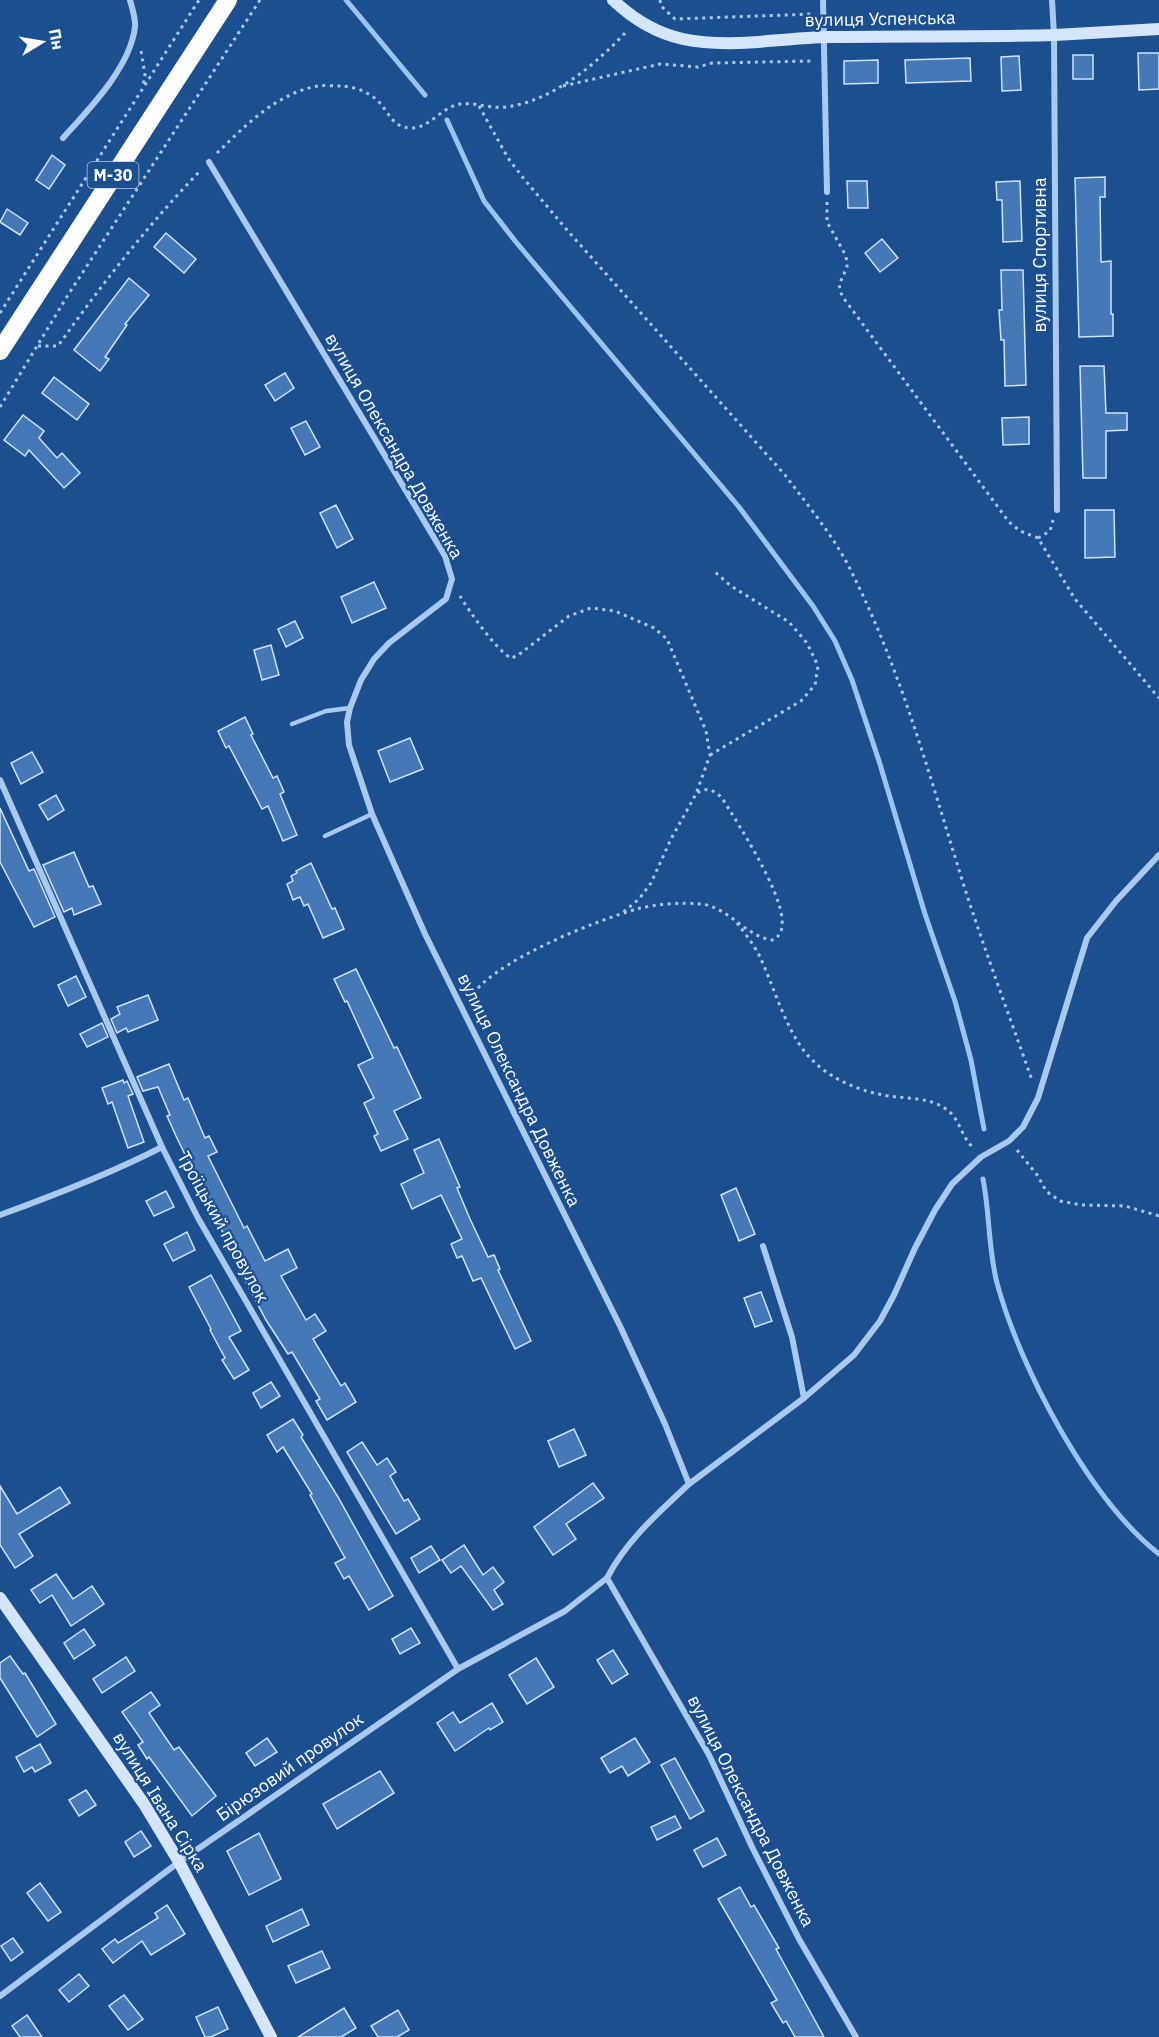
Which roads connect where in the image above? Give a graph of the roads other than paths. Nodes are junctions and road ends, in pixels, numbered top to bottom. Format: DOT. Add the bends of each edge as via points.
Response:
graph roads {
  1 [pos="130,0"];
  2 [pos="228,0"];
  3 [pos="613,0"];
  4 [pos="823,0"];
  5 [pos="1052,0"];
  6 [pos="1159,29"];
  7 [pos="1054,35"];
  8 [pos="825,37"];
  9 [pos="63,138"];
  10 [pos="209,162"];
  11 [pos="827,192"];
  12 [pos="0,351"];
  13 [pos="1057,510"];
  14 [pos="350,708"];
  15 [pos="292,724"];
  16 [pos="0,780"];
  17 [pos="372,814"];
  18 [pos="325,836"];
  19 [pos="1159,855"];
  20 [pos="162,1147"];
  21 [pos="0,1215"];
  22 [pos="763,1246"];
  23 [pos="804,1398"];
  24 [pos="689,1484"];
  25 [pos="607,1578"];
  26 [pos="0,1598"];
  27 [pos="458,1670"];
  28 [pos="179,1862"];
  29 [pos="0,1996"];
  30 [pos="271,2037"];
  31 [pos="856,2037"];
  1 -- 9 [label="street" via="135,26 127,57"];
  2 -- 12 [label="highway, М-30"];
  3 -- 8 [label="street, вулиця Успенська" via="637,21 683,39 742,42"];
  4 -- 8 [label="street"];
  5 -- 7 [label="street, вулиця Спортивна"];
  6 -- 7 [label="street, вулиця Успенська"];
  7 -- 8 [label="street, вулиця Успенська"];
  7 -- 13 [label="street, вулиця Спортивна"];
  8 -- 11 [label="street"];
  10 -- 14 [label="street, вулиця Олександра Довженка" via="445,556 452,579 446,599 374,659"];
  14 -- 15 [label="lane" via="326,711"];
  14 -- 17 [label="street, вулиця Олександра Довженка" via="349,745"];
  16 -- 20 [label="street, Троїцький провулок"];
  17 -- 18 [label="lane"];
  17 -- 24 [label="street, вулиця Олександра Довженка" via="425,934 621,1328"];
  19 -- 23 [label="street" via="1087,938 1038,1098 1023,1127 952,1184 873,1330 855,1355"];
  20 -- 21 [label="street" via="88,1182"];
  20 -- 27 [label="street, Троїцький провулок" via="198,1218"];
  22 -- 23 [label="street" via="792,1337"];
  23 -- 24 [label="street"];
  24 -- 25 [label="street" via="635,1535"];
  25 -- 27 [label="street, Бірюзовий провулок" via="565,1611"];
  25 -- 31 [label="street, вулиця Олександра Довженка" via="709,1755 799,1940"];
  26 -- 28 [label="street, вулиця Івана Сірка" via="144,1804"];
  27 -- 28 [label="street, Бірюзовий провулок"];
  28 -- 29 [label="street, Бірюзовий провулок"];
  28 -- 30 [label="street, вулиця Івана Сірка"];
}
